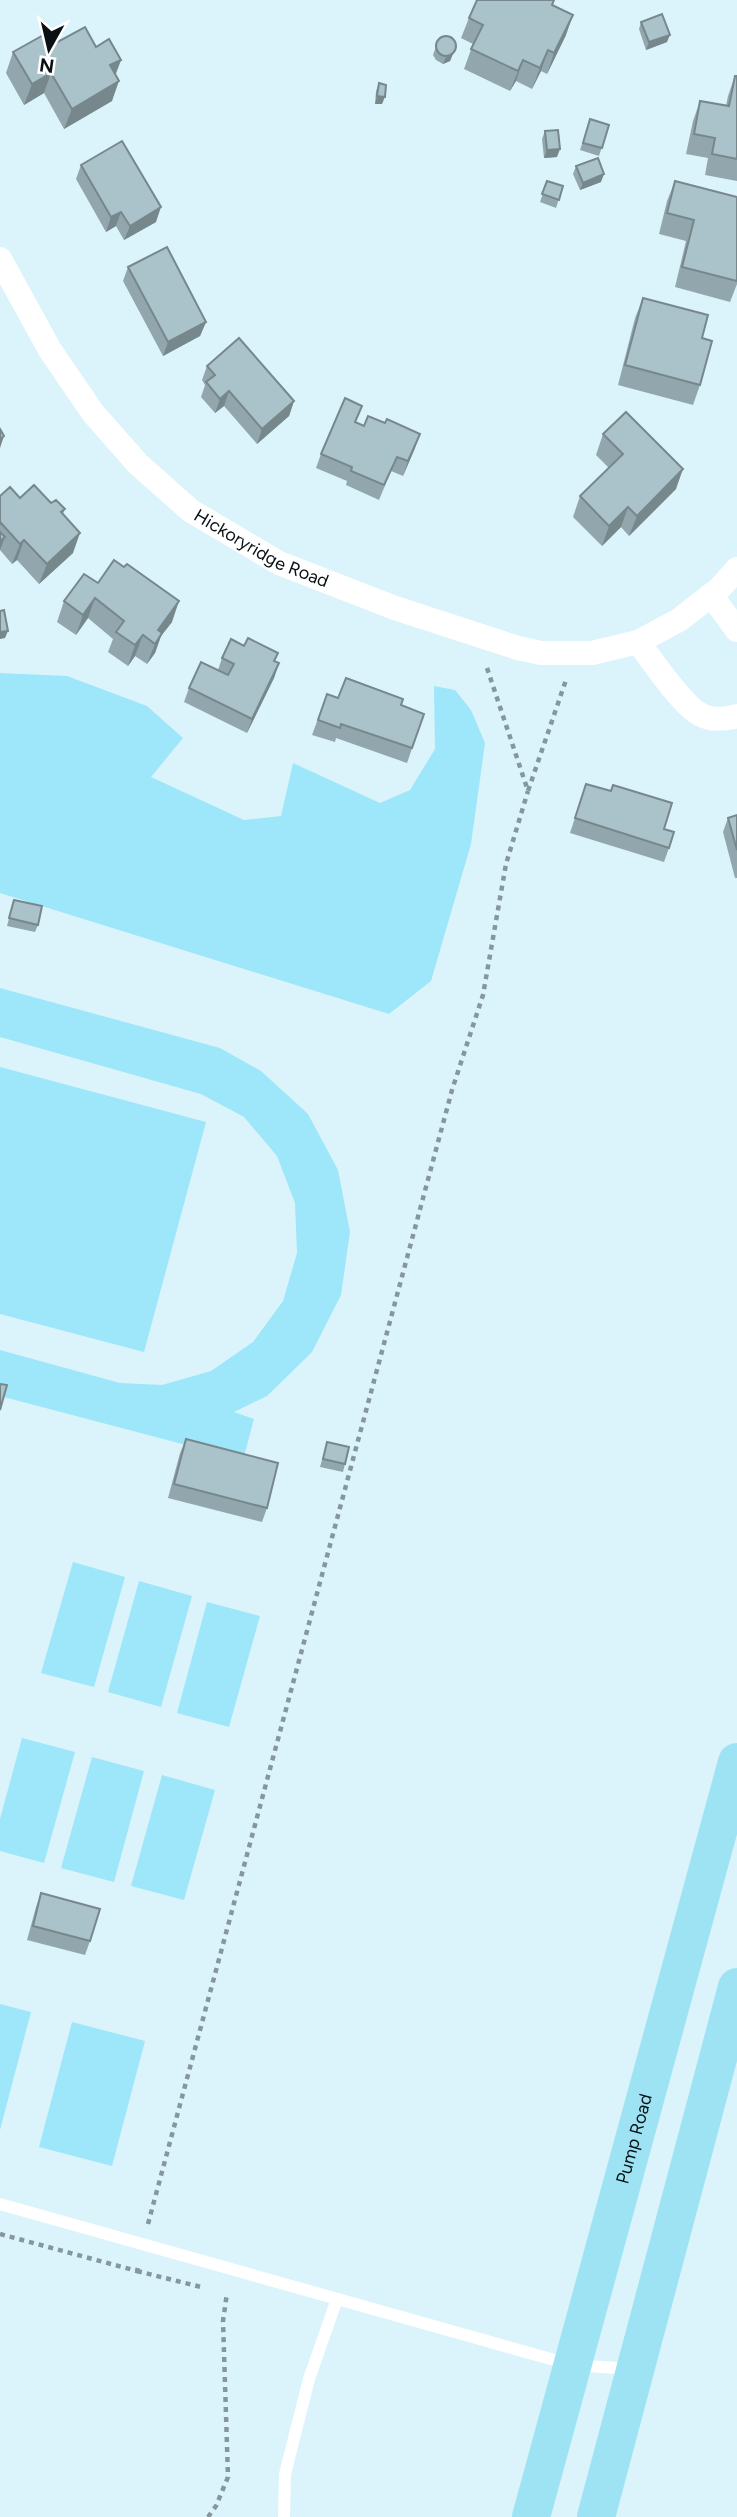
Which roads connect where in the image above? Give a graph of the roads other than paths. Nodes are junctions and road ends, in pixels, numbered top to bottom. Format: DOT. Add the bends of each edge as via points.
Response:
graph roads {
  1 [pos="0,259"];
  2 [pos="737,569"];
  3 [pos="711,595"];
  4 [pos="737,630"];
  5 [pos="638,642"];
  6 [pos="737,716"];
  7 [pos="737,1762"];
  8 [pos="737,1987"];
  9 [pos="0,2204"];
  10 [pos="337,2299"];
  11 [pos="572,2365"];
  12 [pos="635,2369"];
  13 [pos="284,2517"];
  14 [pos="531,2517"];
  15 [pos="596,2517"];
  1 -- 5 [label="street, Hickoryridge Road" via="50,350 93,413 138,464 191,511 279,564 517,649 592,653"];
  2 -- 3 [label="street, Hickoryridge Road"];
  3 -- 4 [label="street"];
  3 -- 5 [label="street, Hickoryridge Road" via="679,620"];
  5 -- 6 [label="street" via="694,711 722,720"];
  7 -- 11 [label="main road, Pump Road"];
  8 -- 12 [label="main road"];
  9 -- 10 [label="lane"];
  10 -- 11 [label="lane"];
  10 -- 13 [label="lane" via="309,2379 285,2474"];
  11 -- 12 [label="lane"];
  11 -- 14 [label="main road, Pump Road"];
  12 -- 15 [label="main road"];
}
